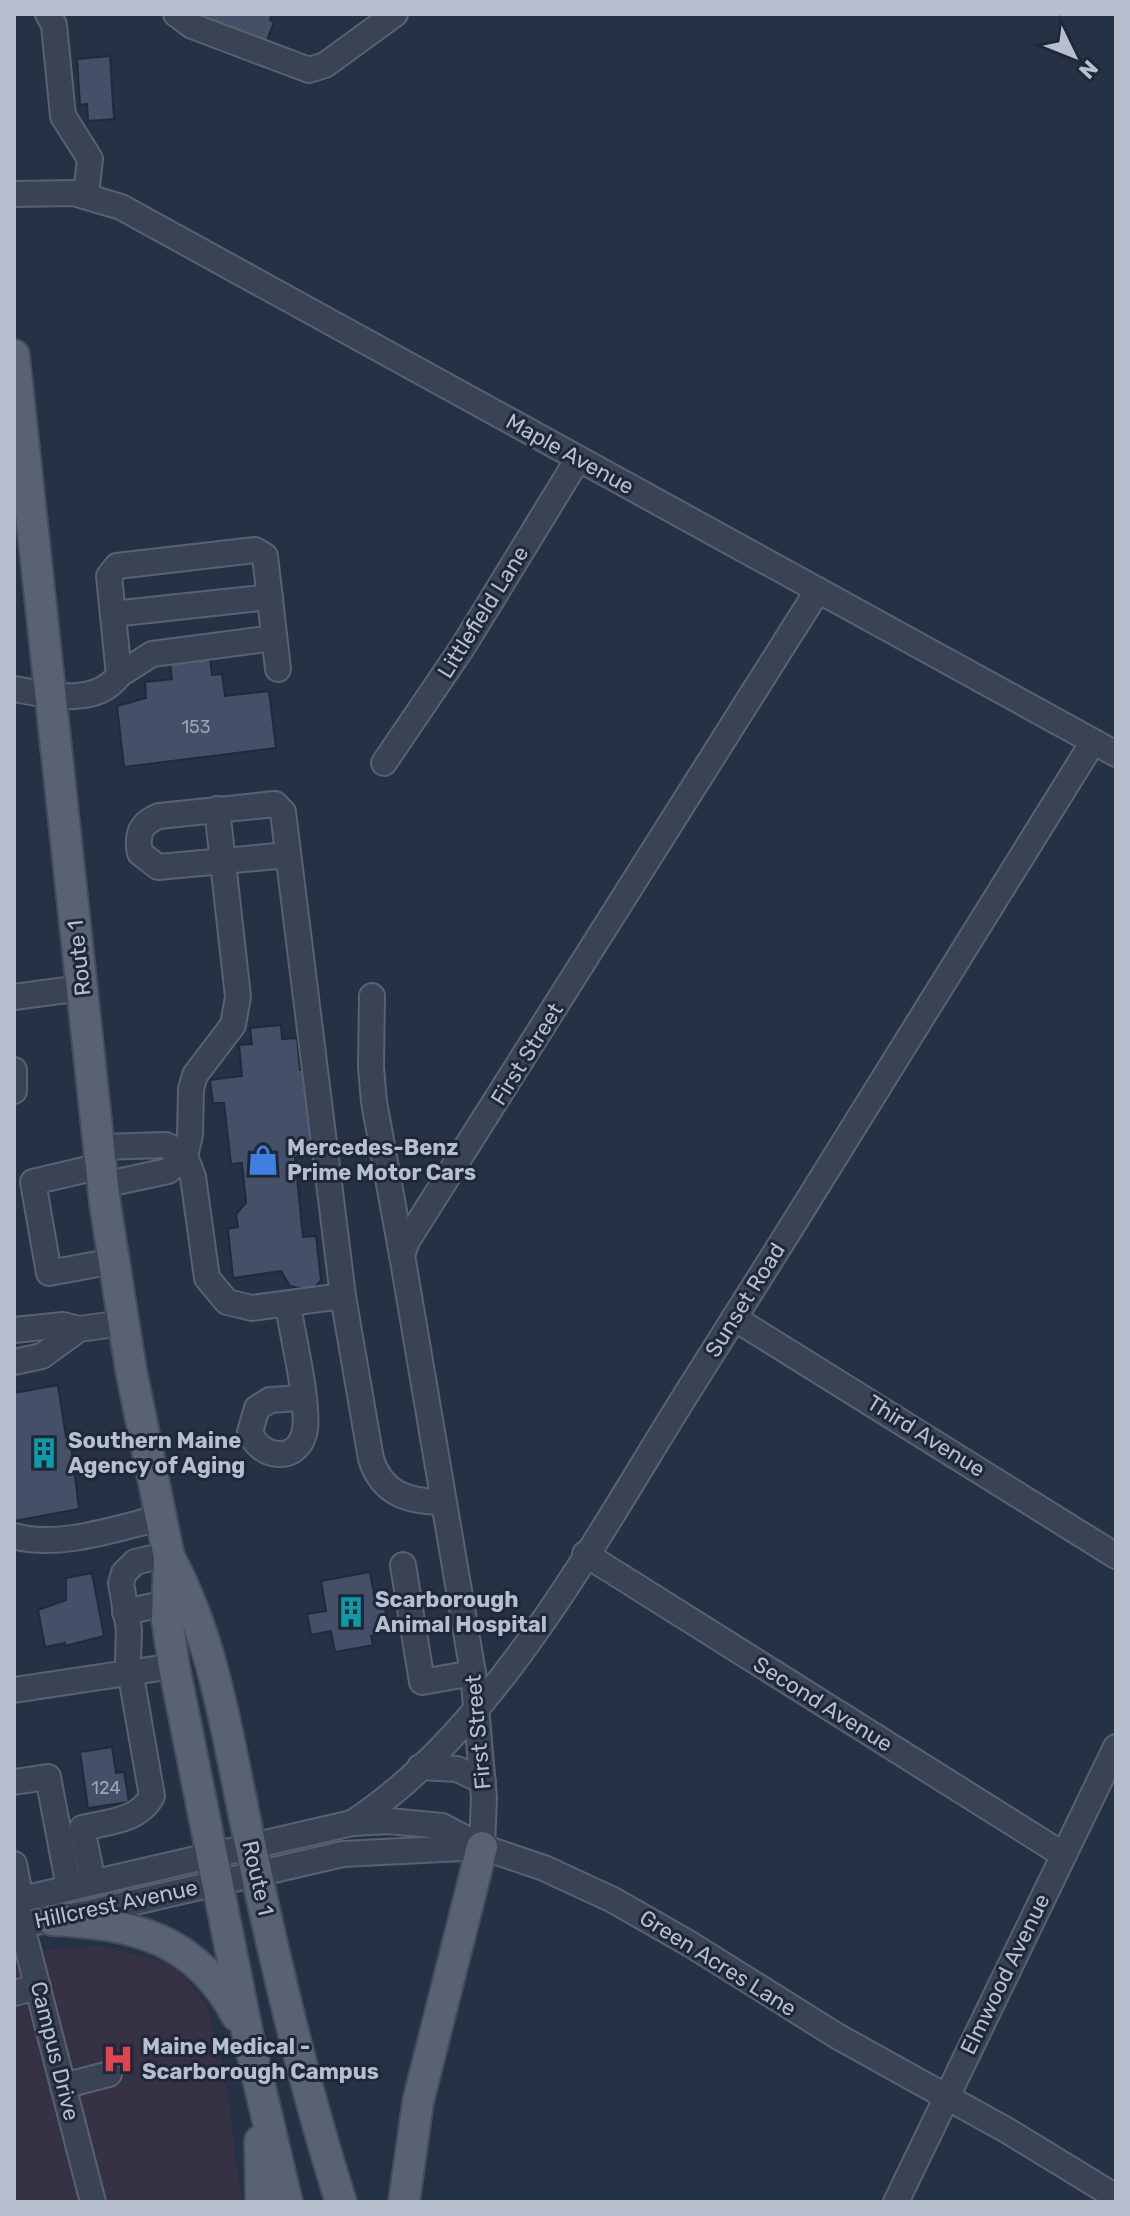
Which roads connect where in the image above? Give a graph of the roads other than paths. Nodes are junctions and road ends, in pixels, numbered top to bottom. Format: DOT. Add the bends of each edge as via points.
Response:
graph roads {
  1 [pos="48,14"];
  2 [pos="176,14"];
  3 [pos="395,14"];
  4 [pos="14,194"];
  5 [pos="86,195"];
  6 [pos="14,355"];
  7 [pos="578,459"];
  8 [pos="818,590"];
  9 [pos="270,597"];
  10 [pos="113,614"];
  11 [pos="274,638"];
  12 [pos="278,669"];
  13 [pos="119,675"];
  14 [pos="14,689"];
  15 [pos="50,696"];
  16 [pos="1093,742"];
  17 [pos="1116,754"];
  18 [pos="384,763"];
  19 [pos="217,809"];
  20 [pos="288,855"];
  21 [pos="222,862"];
  22 [pos="82,988"];
  23 [pos="372,996"];
  24 [pos="14,997"];
  25 [pos="14,1070"];
  26 [pos="14,1091"];
  27 [pos="185,1156"];
  28 [pos="101,1166"];
  29 [pos="402,1255"];
  30 [pos="114,1261"];
  31 [pos="343,1296"];
  32 [pos="288,1305"];
  33 [pos="734,1318"];
  34 [pos="123,1323"];
  35 [pos="79,1329"];
  36 [pos="14,1330"];
  37 [pos="14,1362"];
  38 [pos="302,1398"];
  39 [pos="443,1502"];
  40 [pos="160,1518"];
  41 [pos="113,1529"];
  42 [pos="14,1536"];
  43 [pos="585,1554"];
  44 [pos="168,1555"];
  45 [pos="1116,1556"];
  46 [pos="403,1565"];
  47 [pos="124,1602"];
  48 [pos="167,1603"];
  49 [pos="174,1666"];
  50 [pos="130,1672"];
  51 [pos="473,1673"];
  52 [pos="14,1690"];
  53 [pos="477,1706"];
  54 [pos="1116,1747"];
  55 [pos="420,1767"];
  56 [pos="483,1781"];
  57 [pos="14,1782"];
  58 [pos="352,1823"];
  59 [pos="482,1847"];
  60 [pos="1062,1854"];
  61 [pos="253,1859"];
  62 [pos="14,1864"];
  63 [pos="214,1869"];
  64 [pos="93,1882"];
  65 [pos="69,1887"];
  66 [pos="17,1911"];
  67 [pos="52,1920"];
  68 [pos="38,1987"];
  69 [pos="14,1993"];
  70 [pos="248,2036"];
  71 [pos="109,2074"];
  72 [pos="63,2086"];
  73 [pos="261,2091"];
  74 [pos="945,2098"];
  75 [pos="1116,2197"];
  76 [pos="93,2202"];
  77 [pos="261,2202"];
  78 [pos="287,2202"];
  79 [pos="341,2202"];
  80 [pos="404,2202"];
  81 [pos="896,2202"];
  1 -- 5 [label="street" via="54,25 63,116 90,159"];
  2 -- 3 [label="street" via="217,37 309,70 325,65"];
  4 -- 5 [label="street, Maple Avenue"];
  5 -- 7 [label="street, Maple Avenue" via="121,207"];
  6 -- 15 [label="main road, Route 1"];
  7 -- 8 [label="street, Maple Avenue"];
  7 -- 18 [label="street, Littlefield Lane"];
  8 -- 16 [label="street, Maple Avenue"];
  8 -- 29 [label="street, First Street"];
  9 -- 10 [label="street"];
  9 -- 10 [label="street" via="265,556 255,550 117,566 109,576"];
  9 -- 11 [label="street"];
  10 -- 13 [label="street"];
  11 -- 12 [label="street"];
  11 -- 13 [label="street" via="152,654"];
  13 -- 15 [label="street" via="96,693"];
  14 -- 15 [label="street"];
  15 -- 22 [label="main road, Route 1"];
  16 -- 17 [label="street, Maple Avenue"];
  16 -- 33 [label="street, Sunset Road"];
  19 -- 20 [label="street" via="280,806"];
  19 -- 21 [label="street"];
  19 -- 21 [label="street" via="151,819 142,827 138,843 144,859 158,867"];
  20 -- 21 [label="street"];
  20 -- 31 [label="street"];
  21 -- 27 [label="street" via="238,1010 227,1037 195,1075"];
  22 -- 24 [label="street"];
  22 -- 28 [label="main road, Route 1"];
  23 -- 29 [label="street" via="374,1102"];
  25 -- 26 [label="street"];
  27 -- 28 [label="street" via="168,1171"];
  27 -- 28 [label="street" via="166,1145"];
  27 -- 32 [label="street" via="212,1287 240,1306"];
  28 -- 30 [label="main road, Route 1"];
  28 -- 30 [label="street" via="33,1182 49,1273"];
  29 -- 39 [label="street, First Street"];
  30 -- 34 [label="main road, Route 1"];
  31 -- 32 [label="street"];
  31 -- 39 [label="street" via="375,1471 389,1490 415,1500"];
  32 -- 38 [label="street"];
  33 -- 43 [label="street, Sunset Road"];
  33 -- 45 [label="street, Third Avenue"];
  34 -- 35 [label="street"];
  34 -- 40 [label="main road, Route 1"];
  35 -- 36 [label="street" via="63,1325"];
  35 -- 37 [label="street" via="42,1356"];
  39 -- 51 [label="street, First Street"];
  40 -- 41 [label="street"];
  40 -- 44 [label="main road, Route 1"];
  41 -- 42 [label="street" via="53,1538"];
  41 -- 47 [label="street"];
  43 -- 53 [label="street, Sunset Road"];
  43 -- 60 [label="street, Second Avenue"];
  44 -- 47 [label="street" via="128,1566"];
  44 -- 48 [label="main road, Route 1"];
  44 -- 61 [label="main road, Route 1" via="202,1635"];
  46 -- 51 [label="street" via="422,1682"];
  47 -- 48 [label="street"];
  47 -- 50 [label="street"];
  48 -- 49 [label="main road, Route 1"];
  49 -- 50 [label="street"];
  49 -- 63 [label="main road, Route 1"];
  50 -- 52 [label="street"];
  50 -- 64 [label="street" via="152,1796 135,1815 82,1828"];
  51 -- 53 [label="street, First Street"];
  53 -- 55 [label="street, Sunset Road"];
  53 -- 56 [label="street, First Street"];
  54 -- 60 [label="street, Elmwood Avenue"];
  55 -- 56 [label="street" via="457,1769"];
  55 -- 58 [label="street, Sunset Road"];
  56 -- 59 [label="street, First Street"];
  57 -- 65 [label="street" via="48,1777"];
  58 -- 59 [label="street, Green Acres Lane" via="423,1822 469,1837"];
  58 -- 61 [label="street, Green Acres Lane"];
  59 -- 61 [label="street, Green Acres Lane"];
  59 -- 74 [label="street, Green Acres Lane" via="544,1868 638,1913"];
  59 -- 80 [label="main road" via="418,2102"];
  60 -- 74 [label="street, Elmwood Avenue"];
  61 -- 63 [label="street, Green Acres Lane"];
  61 -- 79 [label="main road, Route 1"];
  62 -- 66 [label="street, Campus Drive"];
  63 -- 64 [label="street, Hillcrest Avenue"];
  63 -- 67 [label="street, Hillcrest Avenue"];
  63 -- 70 [label="main road, Route 1"];
  64 -- 65 [label="street, Hillcrest Avenue"];
  65 -- 66 [label="street, Hillcrest Avenue"];
  66 -- 67 [label="street, Hillcrest Avenue"];
  66 -- 68 [label="street, Campus Drive"];
  67 -- 70 [label="main road" via="124,1926 173,1945 217,1985"];
  68 -- 69 [label="street"];
  68 -- 72 [label="street, Campus Drive"];
  70 -- 73 [label="main road, Route 1"];
  71 -- 72 [label="street"];
  72 -- 76 [label="street, Campus Drive"];
  73 -- 77 [label="main road"];
  73 -- 78 [label="main road, Route 1"];
  74 -- 75 [label="street, Green Acres Lane"];
  74 -- 81 [label="street, Elmwood Avenue"];
}
